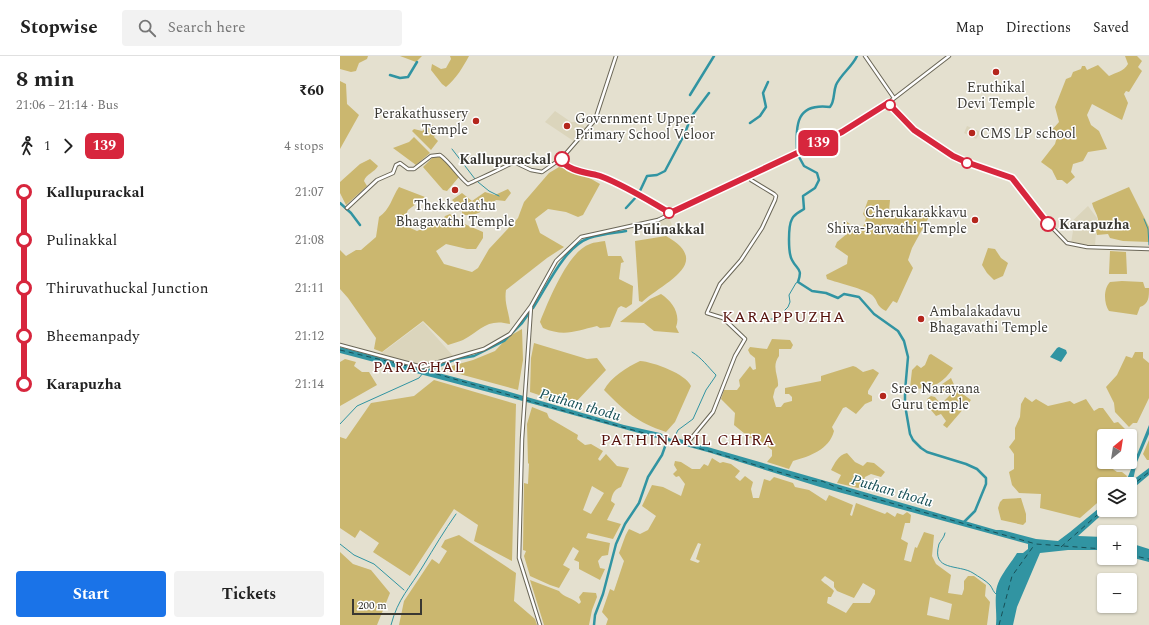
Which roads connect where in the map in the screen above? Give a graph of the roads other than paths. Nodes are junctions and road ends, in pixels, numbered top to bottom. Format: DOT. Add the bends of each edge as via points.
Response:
graph roads {
  1 [pos="616,56"];
  2 [pos="865,56"];
  3 [pos="949,56"];
  4 [pos="894,98"];
  5 [pos="888,103"];
  6 [pos="562,158"];
  7 [pos="749,176"];
  8 [pos="347,208"];
  9 [pos="670,213"];
  10 [pos="1149,249"];
  11 [pos="531,306"];
  12 [pos="340,345"];
  13 [pos="689,441"];
  14 [pos="540,625"];
  1 -- 6 [label="main road" via="596,118 591,127"];
  2 -- 4 [label="main road"];
  3 -- 4 [label="main road"];
  4 -- 5 [label="main road"];
  5 -- 7 [label="main road" via="842,132"];
  5 -- 10 [label="main road" via="914,130 953,156 1012,178 1039,214 1067,243 1097,248"];
  6 -- 8 [label="main road" via="539,172 514,162 468,184 440,155 431,156 414,170 400,163 396,165 393,173 377,180"];
  6 -- 9 [label="main road" via="568,166 602,177"];
  7 -- 9 [label="main road"];
  7 -- 13 [label="main road" via="751,180 774,194 775,200 762,228 741,260 720,284 707,313 724,318 745,339 713,412"];
  9 -- 11 [label="main road" via="652,222 581,237 556,261"];
  11 -- 12 [label="main road" via="510,334 484,349 426,367"];
  11 -- 14 [label="main road" via="522,435 519,558"];
}
